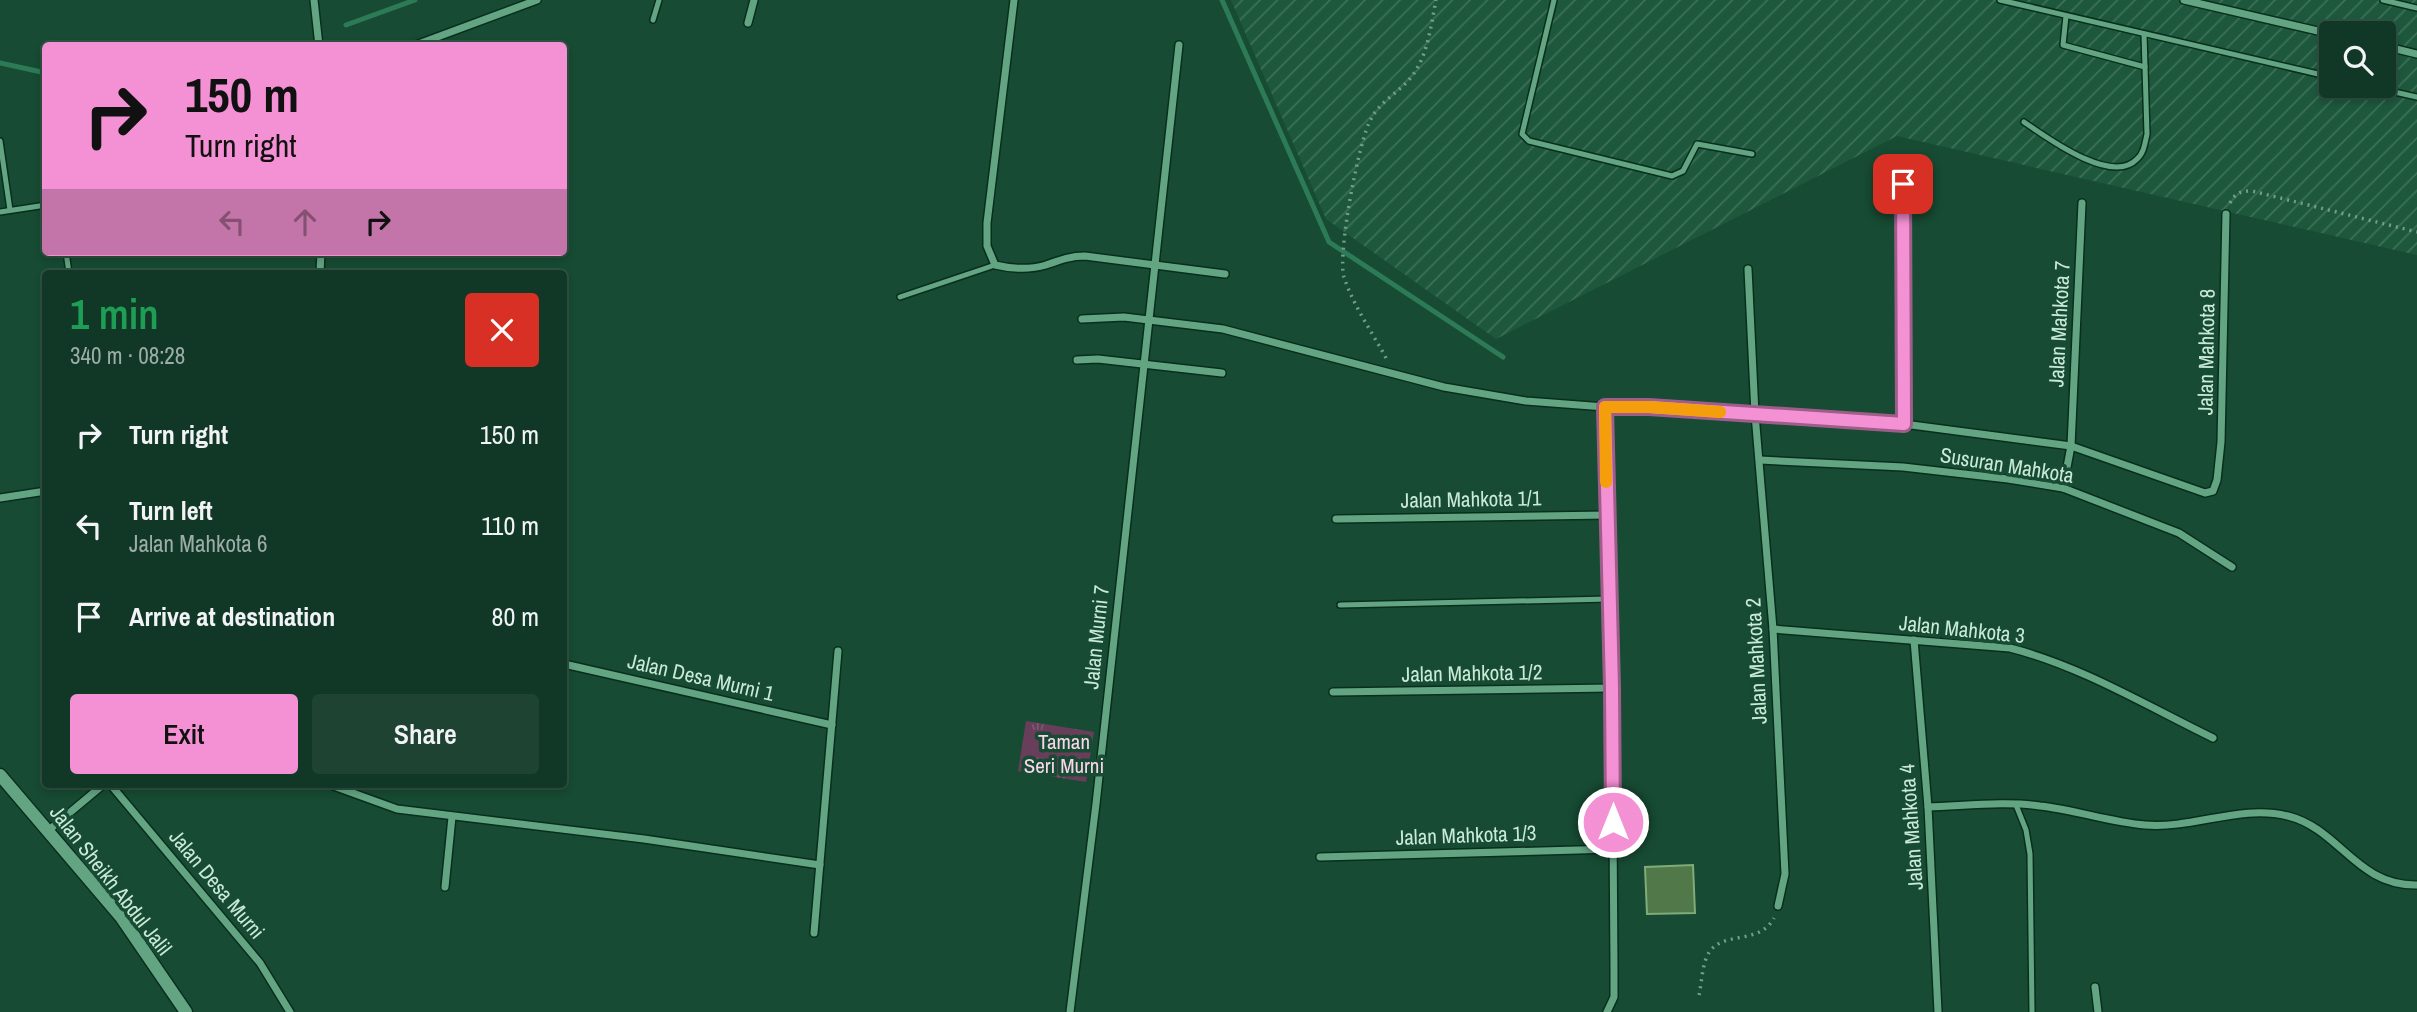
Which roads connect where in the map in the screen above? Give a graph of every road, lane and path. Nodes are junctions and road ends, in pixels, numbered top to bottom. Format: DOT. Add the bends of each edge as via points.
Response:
graph roads {
  1 [pos="314,0"];
  2 [pos="537,0"];
  3 [pos="659,0"];
  4 [pos="754,0"];
  5 [pos="1014,0"];
  6 [pos="1436,0"];
  7 [pos="1554,0"];
  8 [pos="2000,0"];
  9 [pos="2184,0"];
  10 [pos="2383,0"];
  11 [pos="2417,8"];
  12 [pos="2066,16"];
  13 [pos="653,20"];
  14 [pos="748,23"];
  15 [pos="2319,31"];
  16 [pos="2144,34"];
  17 [pos="319,42"];
  18 [pos="424,42"];
  19 [pos="1179,44"];
  20 [pos="2396,49"];
  21 [pos="2417,54"];
  22 [pos="2145,67"];
  23 [pos="2319,74"];
  24 [pos="2396,92"];
  25 [pos="2417,97"];
  26 [pos="2024,122"];
  27 [pos="0,141"];
  28 [pos="1752,155"];
  29 [pos="1903,184"];
  30 [pos="2082,203"];
  31 [pos="42,206"];
  32 [pos="10,210"];
  33 [pos="0,212"];
  34 [pos="2226,214"];
  35 [pos="2417,232"];
  36 [pos="995,265"];
  37 [pos="1154,265"];
  38 [pos="1748,269"];
  39 [pos="1225,274"];
  40 [pos="901,297"];
  41 [pos="1082,319"];
  42 [pos="1149,319"];
  43 [pos="1077,360"];
  44 [pos="1143,363"];
  45 [pos="1222,373"];
  46 [pos="1395,374"];
  47 [pos="1605,407"];
  48 [pos="1755,414"];
  49 [pos="1904,424"];
  50 [pos="2071,446"];
  51 [pos="1760,460"];
  52 [pos="2063,488"];
  53 [pos="42,492"];
  54 [pos="0,498"];
  55 [pos="1607,515"];
  56 [pos="1336,519"];
  57 [pos="2232,567"];
  58 [pos="1609,598"];
  59 [pos="1340,605"];
  60 [pos="1773,629"];
  61 [pos="1914,640"];
  62 [pos="838,651"];
  63 [pos="567,665"];
  64 [pos="1612,688"];
  65 [pos="1333,692"];
  66 [pos="832,725"];
  67 [pos="2213,738"];
  68 [pos="0,775"];
  69 [pos="99,788"];
  70 [pos="113,788"];
  71 [pos="339,788"];
  72 [pos="2015,805"];
  73 [pos="1928,807"];
  74 [pos="452,817"];
  75 [pos="49,830"];
  76 [pos="1613,849"];
  77 [pos="1320,857"];
  78 [pos="820,865"];
  79 [pos="2417,885"];
  80 [pos="445,887"];
  81 [pos="1778,906"];
  82 [pos="814,933"];
  83 [pos="2095,987"];
  84 [pos="1699,995"];
  85 [pos="186,1012"];
  86 [pos="290,1012"];
  87 [pos="1070,1012"];
  88 [pos="1607,1012"];
  89 [pos="1938,1012"];
  90 [pos="2032,1012"];
  91 [pos="2098,1012"];
  1 -- 17 [label="street"];
  2 -- 18 [label="street"];
  3 -- 13 [label="lane"];
  4 -- 14 [label="street"];
  5 -- 36 [label="street" via="987,223 987,246"];
  6 -- 46 [label="path" via="1425,49 1413,76 1377,110 1366,129 1343,232 1342,268 1350,290"];
  7 -- 28 [label="lane" via="1522,134 1525,139 1672,176 1683,171 1697,144"];
  8 -- 12 [label="lane"];
  9 -- 15 [label="street"];
  10 -- 11 [label="lane"];
  12 -- 16 [label="lane"];
  12 -- 22 [label="lane" via="2063,45"];
  16 -- 22 [label="lane"];
  16 -- 23 [label="lane"];
  19 -- 37 [label="street, Jalan Murni 7"];
  20 -- 21 [label="street"];
  22 -- 26 [label="lane" via="2147,134 2144,149 2128,165 2085,159"];
  24 -- 25 [label="lane"];
  27 -- 32 [label="lane"];
  29 -- 49 [label="street"];
  30 -- 50 [label="street, Jalan Mahkota 7"];
  31 -- 32 [label="lane"];
  32 -- 33 [label="lane"];
  34 -- 35 [label="path" via="2235,195 2252,191"];
  34 -- 50 [label="street, Jalan Mahkota 8" via="2221,442 2213,491 2205,493"];
  36 -- 37 [label="street" via="1023,269 1085,256"];
  36 -- 40 [label="lane"];
  37 -- 39 [label="street"];
  37 -- 42 [label="street, Jalan Murni 7"];
  38 -- 48 [label="street, Jalan Mahkota 2"];
  41 -- 42 [label="street"];
  42 -- 44 [label="street, Jalan Murni 7"];
  42 -- 46 [label="street" via="1223,329"];
  43 -- 44 [label="street"];
  44 -- 45 [label="street"];
  44 -- 87 [label="street, Jalan Murni 7"];
  46 -- 47 [label="street" via="1526,401"];
  47 -- 48 [label="street"];
  47 -- 55 [label="street"];
  48 -- 49 [label="street"];
  48 -- 51 [label="street, Jalan Mahkota 2"];
  49 -- 50 [label="street"];
  50 -- 52 [label="street, Jalan Mahkota 7"];
  51 -- 52 [label="street, Susuran Mahkota" via="1903,467"];
  51 -- 60 [label="street, Jalan Mahkota 2"];
  52 -- 57 [label="street, Susuran Mahkota" via="2179,533"];
  53 -- 54 [label="street"];
  55 -- 56 [label="street, Jalan Mahkota 1/1"];
  55 -- 58 [label="street"];
  58 -- 59 [label="lane"];
  58 -- 64 [label="street"];
  60 -- 61 [label="street, Jalan Mahkota 3"];
  60 -- 81 [label="street, Jalan Mahkota 2" via="1785,874"];
  61 -- 67 [label="street, Jalan Mahkota 3" via="2010,648 2042,656"];
  61 -- 73 [label="street, Jalan Mahkota 4"];
  62 -- 66 [label="street"];
  63 -- 66 [label="street, Jalan Desa Murni 1"];
  64 -- 65 [label="street, Jalan Mahkota 1/2"];
  64 -- 76 [label="street"];
  66 -- 78 [label="street"];
  68 -- 75 [label="street, Jalan Sheikh Abdul Jalil"];
  69 -- 75 [label="street"];
  70 -- 86 [label="street, Jalan Desa Murni" via="260,962"];
  71 -- 74 [label="street" via="397,809"];
  72 -- 73 [label="street"];
  72 -- 79 [label="street" via="2145,825 2247,813 2289,817 2315,829 2376,877"];
  72 -- 90 [label="lane" via="2030,854"];
  73 -- 89 [label="street, Jalan Mahkota 4"];
  74 -- 78 [label="street"];
  74 -- 80 [label="street"];
  75 -- 85 [label="street, Jalan Sheikh Abdul Jalil" via="121,917"];
  76 -- 77 [label="street, Jalan Mahkota 1/3"];
  76 -- 88 [label="street" via="1614,997"];
  78 -- 82 [label="street"];
  81 -- 84 [label="path" via="1761,933 1710,950"];
  83 -- 91 [label="street"];
}
